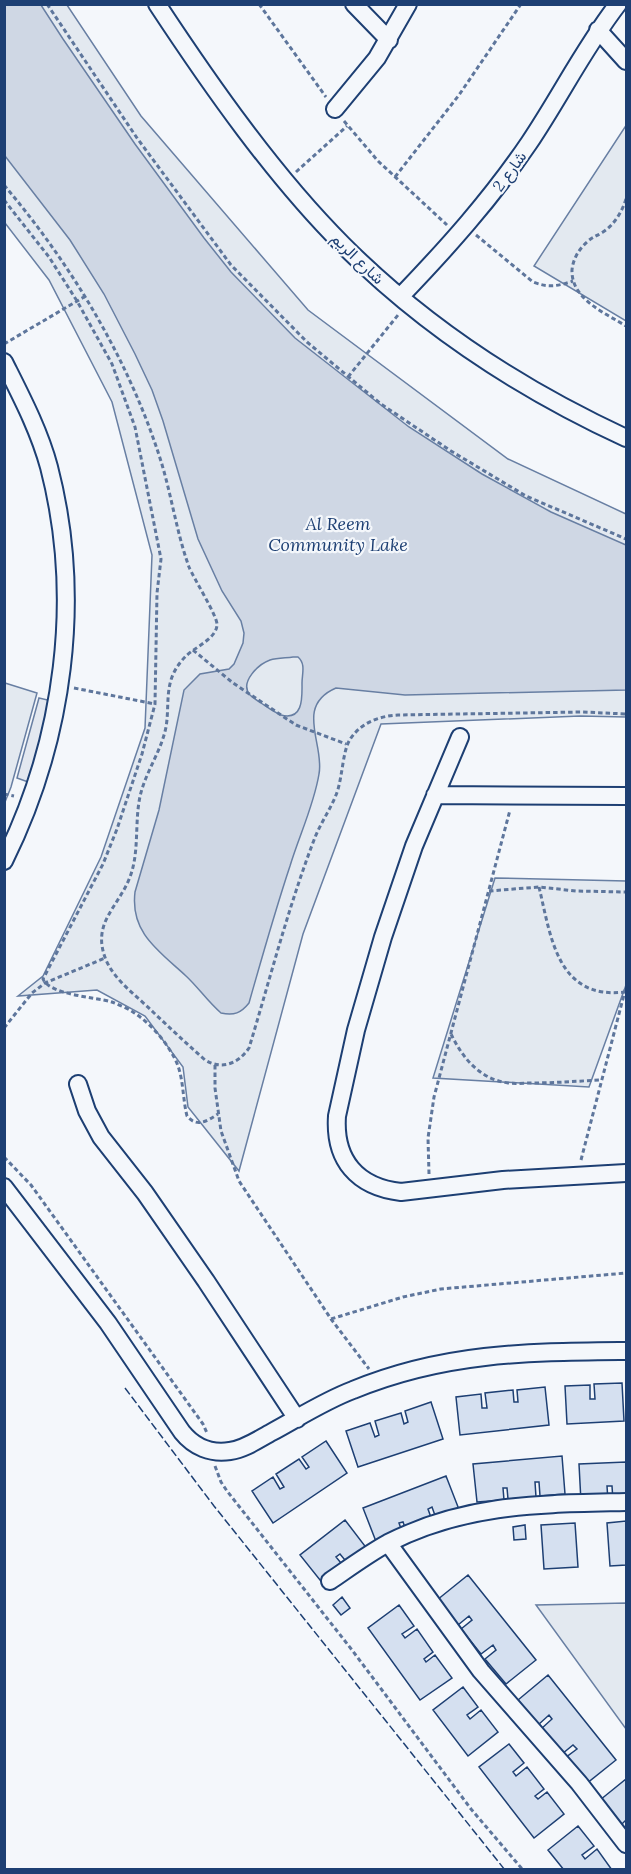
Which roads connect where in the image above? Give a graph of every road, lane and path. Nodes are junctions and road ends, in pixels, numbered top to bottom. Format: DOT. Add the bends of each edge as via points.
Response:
graph roads {
  1 [pos="47,4"];
  2 [pos="157,4"];
  3 [pos="259,4"];
  4 [pos="354,4"];
  5 [pos="408,4"];
  6 [pos="521,4"];
  7 [pos="618,4"];
  8 [pos="598,30"];
  9 [pos="388,40"];
  10 [pos="627,61"];
  11 [pos="335,110"];
  12 [pos="348,126"];
  13 [pos="395,177"];
  14 [pos="286,181"];
  15 [pos="4,185"];
  16 [pos="627,199"];
  17 [pos="4,200"];
  18 [pos="466,227"];
  19 [pos="573,280"];
  20 [pos="84,297"];
  21 [pos="404,300"];
  22 [pos="77,302"];
  23 [pos="627,326"];
  24 [pos="4,344"];
  25 [pos="7,372"];
  26 [pos="348,377"];
  27 [pos="627,438"];
  28 [pos="627,539"];
  29 [pos="192,650"];
  30 [pos="60,686"];
  31 [pos="155,704"];
  32 [pos="627,714"];
  33 [pos="460,737"];
  34 [pos="346,744"];
  35 [pos="435,795"];
  36 [pos="513,796"];
  37 [pos="627,796"];
  38 [pos="4,861"];
  39 [pos="539,887"];
  40 [pos="489,891"];
  41 [pos="627,892"];
  42 [pos="105,958"];
  43 [pos="45,982"];
  44 [pos="626,989"];
  45 [pos="4,1028"];
  46 [pos="450,1033"];
  47 [pos="215,1065"];
  48 [pos="601,1080"];
  49 [pos="78,1084"];
  50 [pos="218,1114"];
  51 [pos="4,1157"];
  52 [pos="627,1173"];
  53 [pos="577,1175"];
  54 [pos="4,1187"];
  55 [pos="430,1188"];
  56 [pos="627,1273"];
  57 [pos="331,1319"];
  58 [pos="627,1351"];
  59 [pos="378,1380"];
  60 [pos="297,1419"];
  61 [pos="212,1451"];
  62 [pos="627,1502"];
  63 [pos="388,1544"];
  64 [pos="330,1581"];
  65 [pos="627,1844"];
  66 [pos="524,1869"];
  1 -- 26 [label="path" via="137,138 231,265 307,342"];
  2 -- 14 [label="street, شارع الريم" via="216,91"];
  3 -- 11 [label="path"];
  4 -- 9 [label="street"];
  5 -- 9 [label="street"];
  6 -- 13 [label="path" via="459,95"];
  7 -- 8 [label="street, شارع 2"];
  8 -- 10 [label="street"];
  8 -- 18 [label="street, شارع 2" via="530,142"];
  9 -- 11 [label="street"];
  11 -- 12 [label="path"];
  12 -- 13 [label="path"];
  12 -- 14 [label="path"];
  13 -- 18 [label="path" via="453,230 460,221"];
  14 -- 21 [label="street, شارع الريم" via="342,244"];
  15 -- 20 [label="path" via="45,237"];
  16 -- 19 [label="path" via="615,221 580,249 573,264"];
  17 -- 22 [label="path" via="49,257"];
  18 -- 19 [label="path" via="533,282 554,286"];
  18 -- 21 [label="street, شارع 2"];
  19 -- 23 [label="path" via="582,297"];
  20 -- 22 [label="path"];
  20 -- 29 [label="path" via="119,359 147,422 189,567 217,618 215,633"];
  21 -- 26 [label="path"];
  21 -- 27 [label="street, شارع الريم" via="515,381"];
  22 -- 24 [label="path"];
  22 -- 31 [label="path" via="112,364 135,427 155,527 161,559"];
  25 -- 30 [label="street" via="38,434 61,529 66,594"];
  26 -- 28 [label="path" via="416,428 526,496"];
  29 -- 34 [label="path" via="296,725"];
  29 -- 42 [label="path" via="171,679 166,728 139,800 133,870 102,929"];
  30 -- 31 [label="path"];
  30 -- 38 [label="street" via="42,766"];
  31 -- 43 [label="path" via="117,829 43,979"];
  32 -- 34 [label="path" via="388,716 368,722"];
  33 -- 35 [label="street"];
  34 -- 47 [label="path" via="339,785 291,908 249,1048 235,1062"];
  35 -- 36 [label="street"];
  35 -- 55 [label="street" via="398,891 369,984 336,1132 346,1162 370,1184 401,1192"];
  36 -- 37 [label="street"];
  36 -- 40 [label="path"];
  39 -- 40 [label="path"];
  39 -- 41 [label="path"];
  39 -- 44 [label="path" via="555,952 564,968 594,990 612,993"];
  40 -- 46 [label="path"];
  42 -- 43 [label="path"];
  42 -- 47 [label="path" via="123,983"];
  43 -- 45 [label="path"];
  43 -- 50 [label="path" via="55,989 113,1002 132,1011 164,1040 175,1058 187,1116 203,1123"];
  44 -- 48 [label="path"];
  46 -- 48 [label="path" via="468,1062 494,1080 510,1084"];
  46 -- 55 [label="path" via="430,1117"];
  47 -- 50 [label="path"];
  48 -- 53 [label="path"];
  49 -- 60 [label="street" via="101,1137 182,1246"];
  50 -- 57 [label="path" via="239,1181"];
  51 -- 61 [label="path" via="39,1196 202,1424"];
  52 -- 53 [label="street"];
  53 -- 55 [label="street"];
  54 -- 61 [label="street" via="108,1323 182,1432 195,1445"];
  56 -- 57 [label="path" via="441,1289"];
  57 -- 59 [label="path"];
  58 -- 59 [label="street" via="484,1356"];
  59 -- 60 [label="street"];
  60 -- 61 [label="street" via="243,1448"];
  61 -- 66 [label="path" via="216,1472 227,1491 471,1809"];
  62 -- 63 [label="street" via="483,1510 419,1529"];
  63 -- 64 [label="street"];
  63 -- 65 [label="street" via="482,1671"];
}
